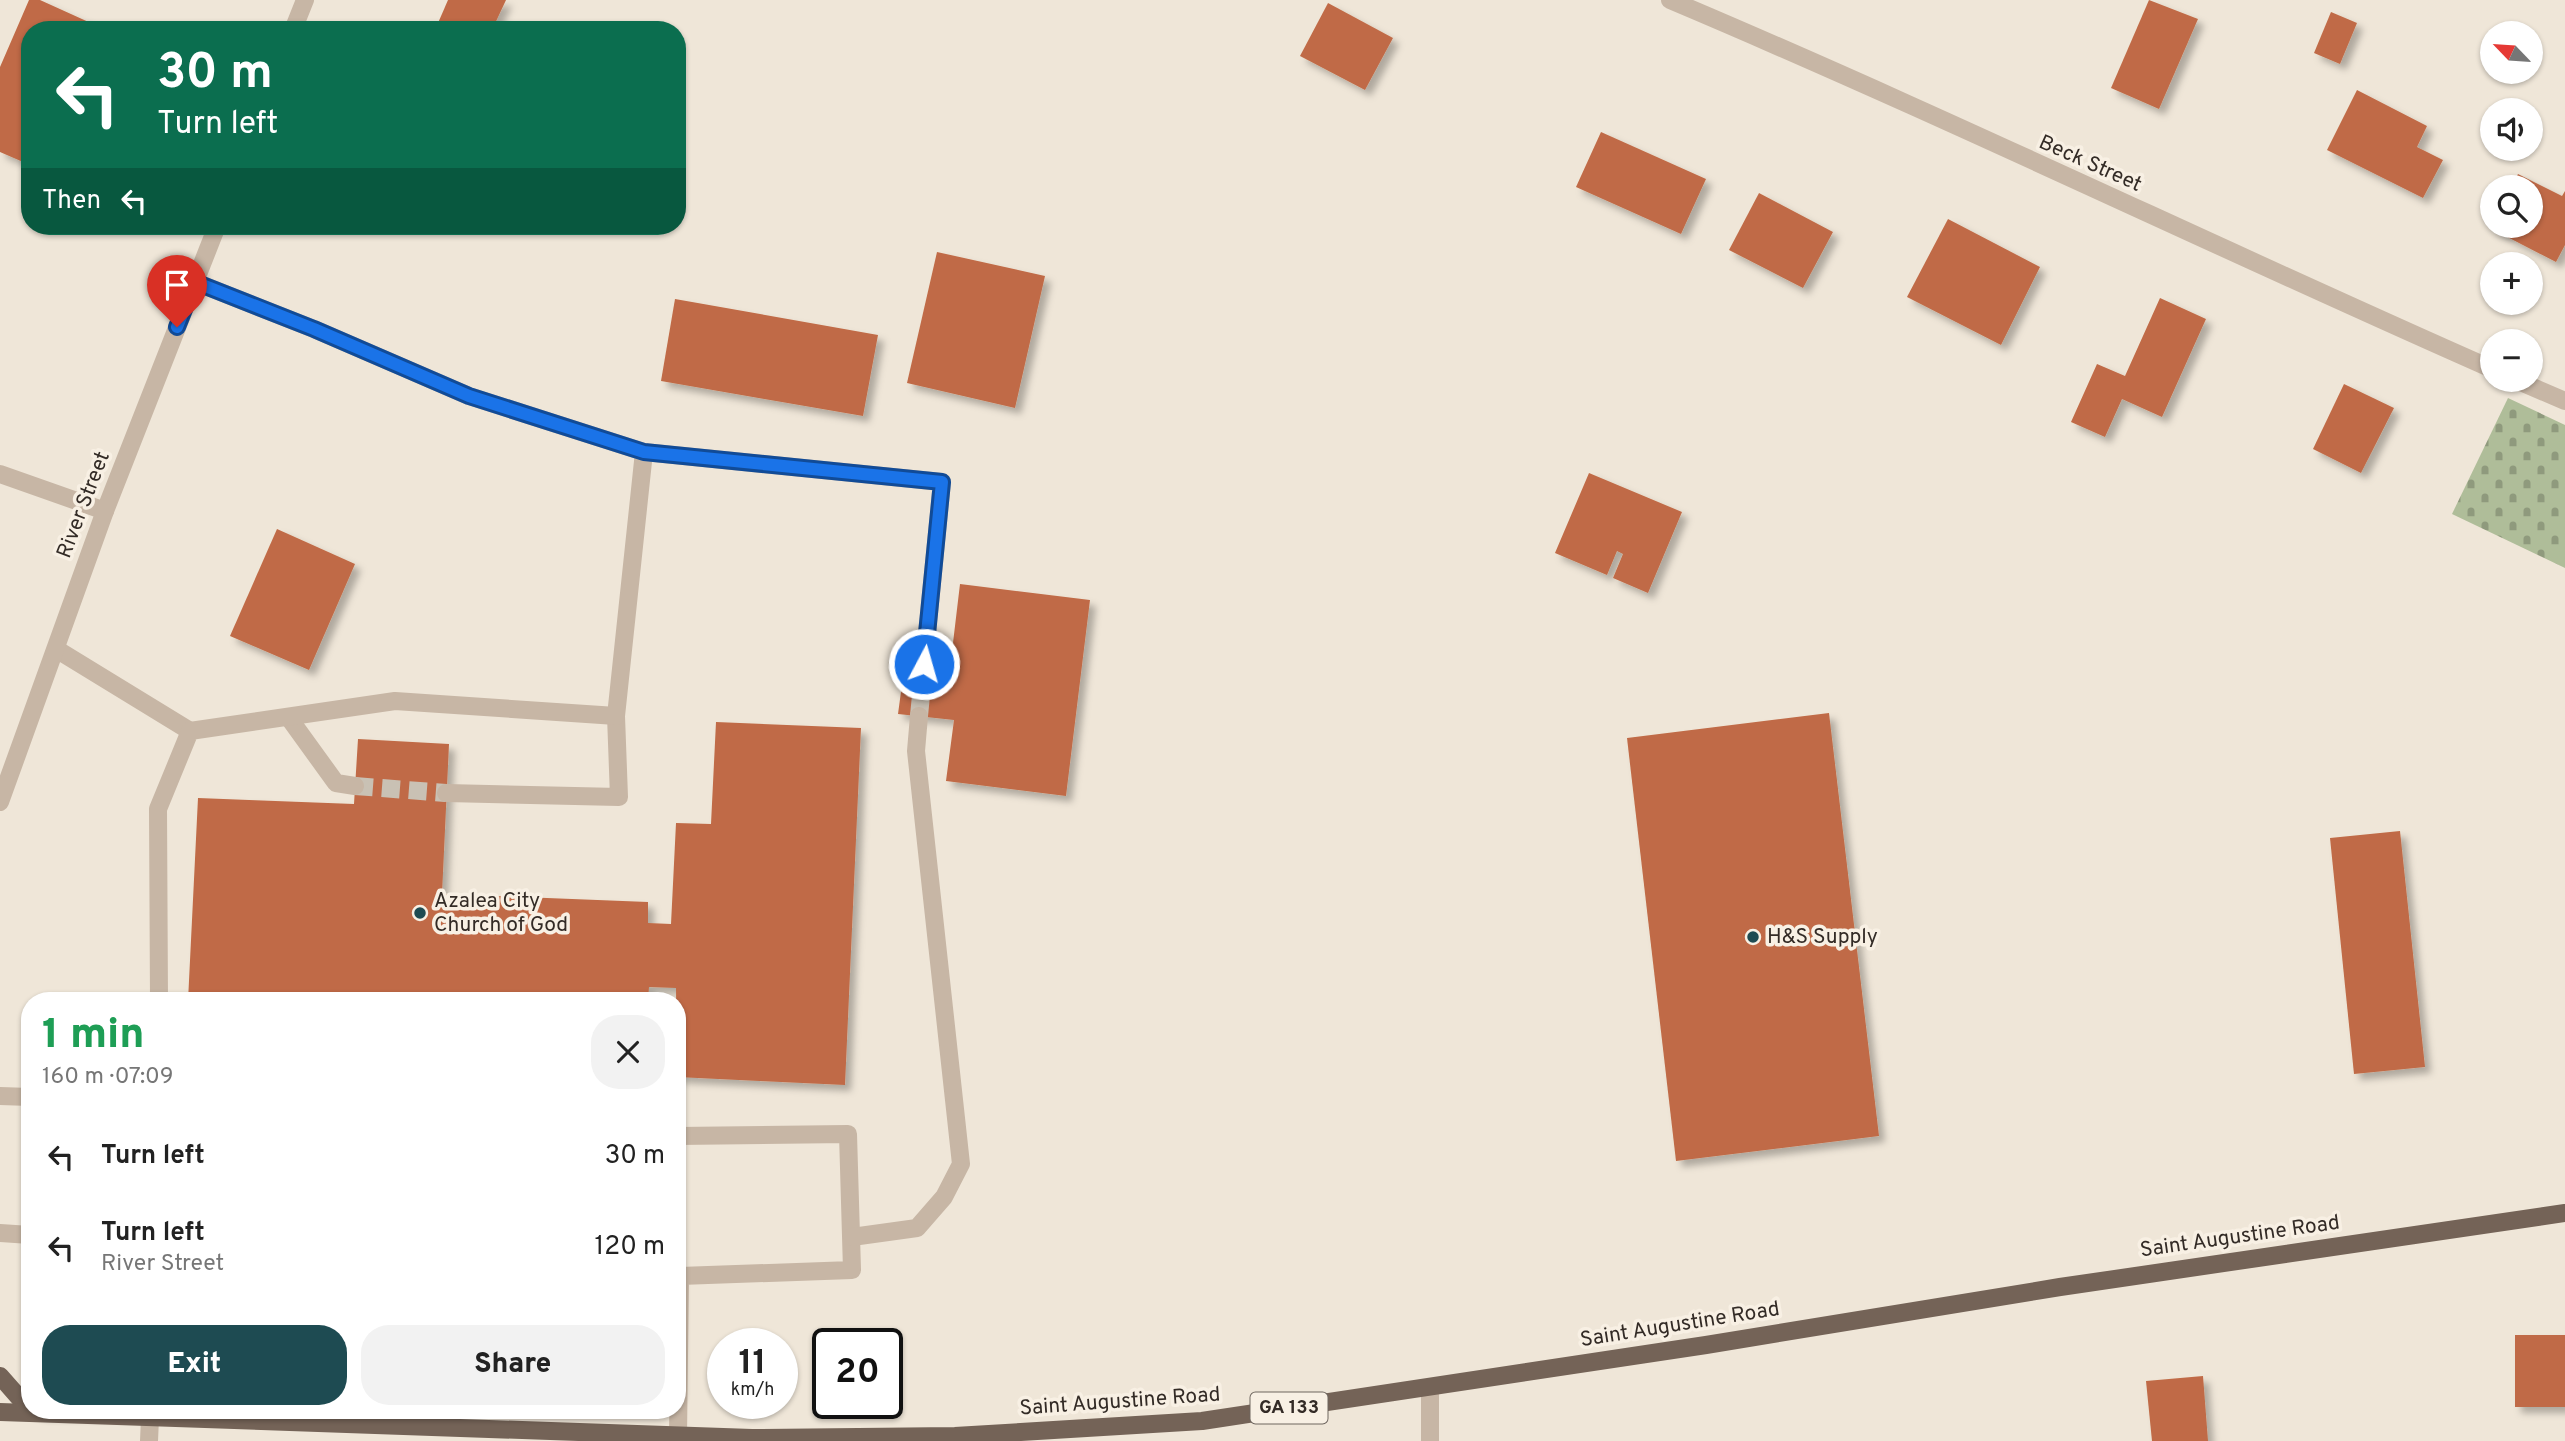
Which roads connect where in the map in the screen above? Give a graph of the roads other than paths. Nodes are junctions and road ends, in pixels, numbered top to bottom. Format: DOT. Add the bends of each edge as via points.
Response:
graph roads {
  1 [pos="305,0"];
  2 [pos="1670,0"];
  3 [pos="297,21"];
  4 [pos="213,235"];
  5 [pos="195,282"];
  6 [pos="2480,364"];
  7 [pos="2543,392"];
  8 [pos="2565,401"];
  9 [pos="644,452"];
  10 [pos="0,474"];
  11 [pos="105,511"];
  12 [pos="56,649"];
  13 [pos="924,664"];
  14 [pos="616,716"];
  15 [pos="919,716"];
  16 [pos="289,718"];
  17 [pos="190,731"];
  18 [pos="355,786"];
  19 [pos="446,793"];
  20 [pos="0,802"];
  21 [pos="159,992"];
  22 [pos="0,1096"];
  23 [pos="21,1097"];
  24 [pos="686,1136"];
  25 [pos="2565,1213"];
  26 [pos="0,1233"];
  27 [pos="21,1234"];
  28 [pos="852,1237"];
  29 [pos="686,1276"];
  30 [pos="0,1376"];
  31 [pos="1430,1388"];
  32 [pos="21,1400"];
  33 [pos="21,1411"];
  34 [pos="0,1412"];
  35 [pos="150,1419"];
  36 [pos="277,1419"];
  37 [pos="678,1419"];
  38 [pos="678,1436"];
  39 [pos="645,1438"];
  40 [pos="149,1441"];
  41 [pos="1430,1441"];
  1 -- 3 [label="street"];
  2 -- 6 [label="street, Beck Street" via="1824,65"];
  4 -- 5 [label="street, River Street"];
  5 -- 9 [label="street" via="469,396"];
  5 -- 11 [label="street, River Street"];
  7 -- 8 [label="street"];
  9 -- 13 [label="street" via="942,482"];
  9 -- 14 [label="street"];
  10 -- 11 [label="street"];
  11 -- 12 [label="street, River Street"];
  12 -- 17 [label="street"];
  12 -- 20 [label="street, River Street"];
  14 -- 16 [label="street" via="395,701"];
  14 -- 19 [label="street" via="619,797"];
  15 -- 28 [label="street" via="916,751 961,1164 944,1197 916,1228"];
  16 -- 17 [label="street"];
  16 -- 18 [label="street" via="336,783"];
  17 -- 21 [label="street" via="158,809"];
  22 -- 23 [label="street"];
  24 -- 28 [label="street" via="848,1133"];
  25 -- 31 [label="main road, Saint Augustine Road / GA 133" via="2060,1287"];
  26 -- 27 [label="street"];
  28 -- 29 [label="street" via="852,1270"];
  30 -- 32 [label="main road"];
  31 -- 38 [label="main road, Saint Augustine Road / GA 133" via="1174,1423 955,1436"];
  31 -- 41 [label="street"];
  33 -- 34 [label="main road, Saint Augustine Road / GA 133"];
  35 -- 40 [label="street"];
  36 -- 39 [label="main road, Saint Augustine Road / GA 133"];
  37 -- 38 [label="street"];
  38 -- 39 [label="main road, Saint Augustine Road / GA 133"];
}
